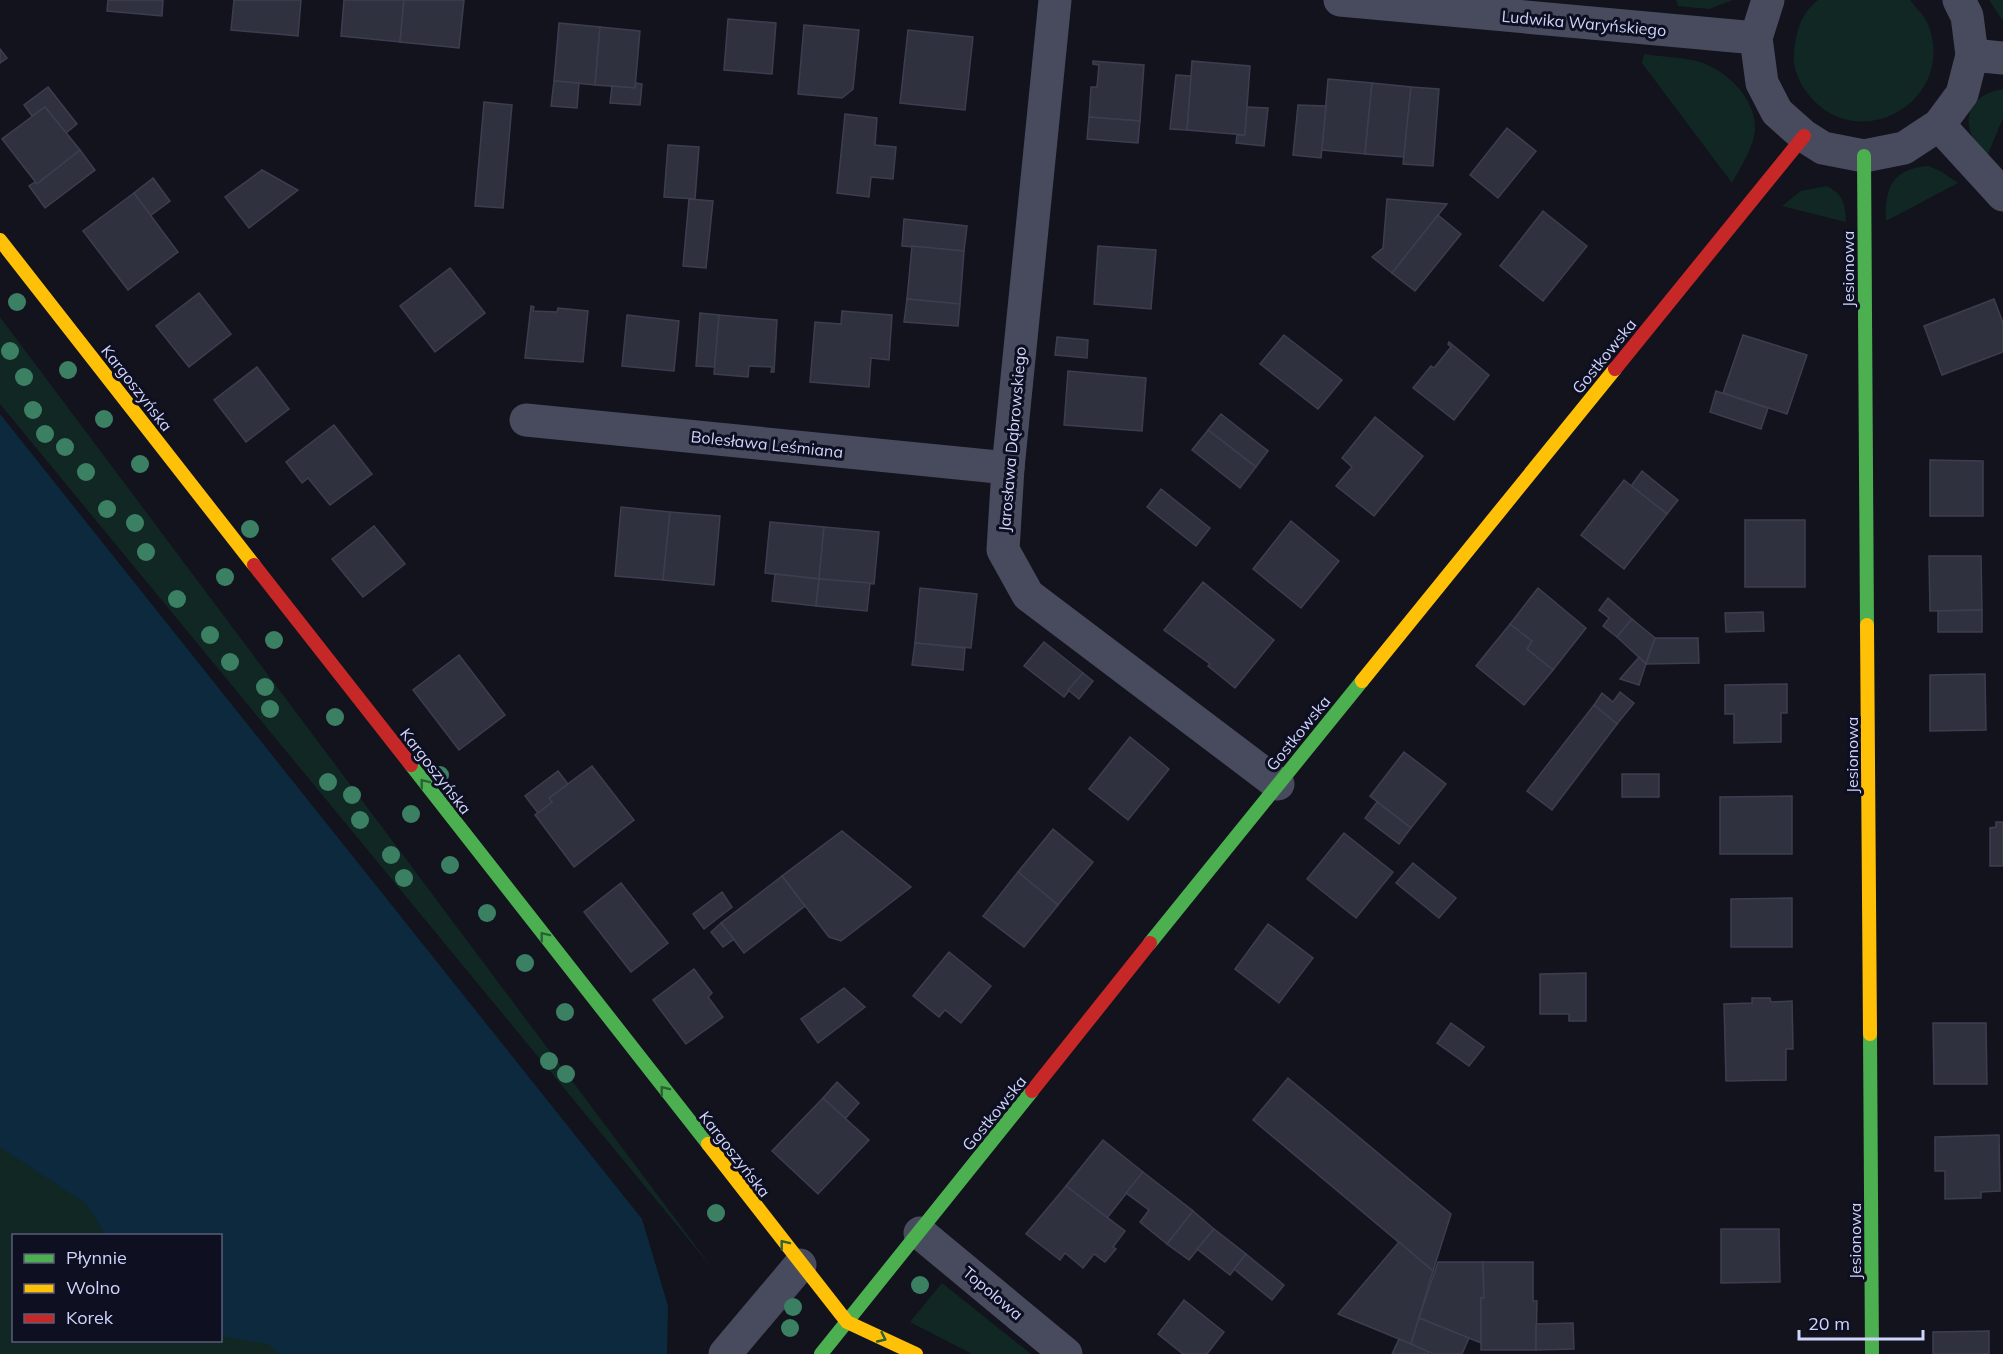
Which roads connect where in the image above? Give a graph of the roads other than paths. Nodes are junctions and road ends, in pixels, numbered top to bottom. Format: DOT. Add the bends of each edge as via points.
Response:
graph roads {
  1 [pos="1055,0"];
  2 [pos="1340,0"];
  3 [pos="1768,0"];
  4 [pos="1959,0"];
  5 [pos="1756,38"];
  6 [pos="1988,56"];
  7 [pos="1939,125"];
  8 [pos="1804,136"];
  9 [pos="1864,156"];
  10 [pos="2003,195"];
  11 [pos="0,240"];
  12 [pos="526,420"];
  13 [pos="1008,468"];
  14 [pos="1278,784"];
  15 [pos="920,1233"];
  16 [pos="800,1264"];
  17 [pos="847,1322"];
  18 [pos="725,1354"];
  19 [pos="821,1354"];
  20 [pos="916,1354"];
  21 [pos="1066,1354"];
  22 [pos="1872,1354"];
  1 -- 13 [label="street, Jarosława Dąbrowskiego"];
  2 -- 5 [label="street, Ludwika Waryńskiego"];
  3 -- 5 [label="street"];
  4 -- 6 [label="street"];
  5 -- 8 [label="street" via="1762,83 1777,112"];
  6 -- 7 [label="street"];
  7 -- 9 [label="street" via="1904,148"];
  7 -- 10 [label="street"];
  8 -- 9 [label="street" via="1823,147"];
  8 -- 14 [label="street, Gostkowska"];
  9 -- 22 [label="street, Jesionowa"];
  16 -- 11 [label="street, Kargoszyńska, one-way"];
  12 -- 13 [label="street, Bolesława Leśmiana"];
  13 -- 14 [label="street, Jarosława Dąbrowskiego" via="1003,550 1028,595"];
  14 -- 15 [label="street, Gostkowska"];
  15 -- 17 [label="street, Gostkowska"];
  15 -- 21 [label="street, Topolowa"];
  16 -- 17 [label="street, Kargoszyńska"];
  16 -- 18 [label="street"];
  17 -- 19 [label="street, Gostkowska"];
  17 -- 20 [label="street, one-way"];
}
